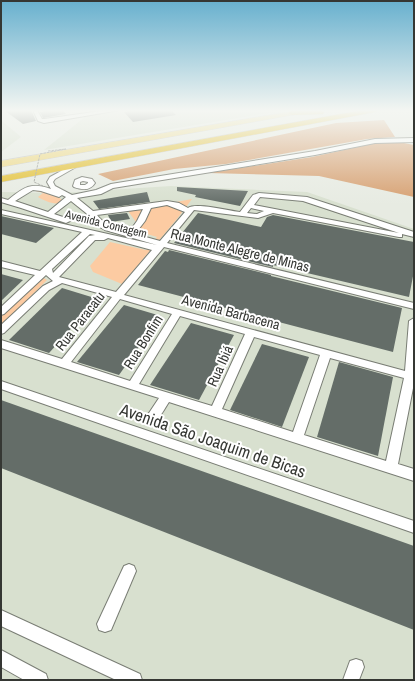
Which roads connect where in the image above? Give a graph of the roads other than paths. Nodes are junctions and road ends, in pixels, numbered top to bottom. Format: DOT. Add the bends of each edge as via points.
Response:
graph roads {
  1 [pos="122,142"];
  2 [pos="176,142"];
  3 [pos="202,142"];
  4 [pos="371,142"];
  5 [pos="1,164"];
  6 [pos="74,166"];
  7 [pos="1,174"];
  8 [pos="1,179"];
  9 [pos="92,183"];
  10 [pos="111,186"];
  11 [pos="70,198"];
  12 [pos="1,200"];
  13 [pos="10,202"];
  14 [pos="148,206"];
  15 [pos="250,206"];
  16 [pos="188,211"];
  17 [pos="271,211"];
  18 [pos="1,212"];
  19 [pos="91,214"];
  20 [pos="49,215"];
  21 [pos="242,215"];
  22 [pos="88,230"];
  23 [pos="132,234"];
  24 [pos="414,235"];
  25 [pos="109,238"];
  26 [pos="414,238"];
  27 [pos="85,245"];
  28 [pos="160,247"];
  29 [pos="60,257"];
  30 [pos="1,264"];
  31 [pos="48,268"];
  32 [pos="41,274"];
  33 [pos="57,279"];
  34 [pos="118,296"];
  35 [pos="414,306"];
  36 [pos="1,312"];
  37 [pos="178,312"];
  38 [pos="414,321"];
  39 [pos="3,326"];
  40 [pos="250,332"];
  41 [pos="1,344"];
  42 [pos="326,353"];
  43 [pos="64,364"];
  44 [pos="412,376"];
  45 [pos="1,384"];
  46 [pos="132,386"];
  47 [pos="166,396"];
  48 [pos="216,412"];
  49 [pos="153,416"];
  50 [pos="297,438"];
  51 [pos="391,468"];
  52 [pos="414,475"];
  53 [pos="414,527"];
  54 [pos="129,571"];
  55 [pos="1,618"];
  56 [pos="105,624"];
  57 [pos="1,658"];
  58 [pos="40,680"];
  59 [pos="134,680"];
  1 -- 5 [label="main road"];
  2 -- 7 [label="highway"];
  3 -- 6 [label="highway"];
  4 -- 10 [label="street"];
  6 -- 8 [label="highway"];
  6 -- 11 [label="street" via="52,178 50,182 52,187"];
  9 -- 10 [label="street"];
  10 -- 11 [label="street" via="98,192"];
  11 -- 13 [label="street" via="33,187"];
  11 -- 19 [label="street, Rua Monte Alegre de Minas"];
  11 -- 20 [label="street"];
  12 -- 13 [label="street"];
  13 -- 20 [label="street"];
  14 -- 16 [label="street, Avenida Contagem" via="167,203"];
  14 -- 19 [label="street, Avenida Contagem"];
  14 -- 23 [label="street, Avenida Contagem"];
  15 -- 17 [label="street"];
  15 -- 21 [label="street"];
  15 -- 24 [label="street" via="259,196 304,199"];
  16 -- 21 [label="street, Avenida Contagem" via="195,207"];
  16 -- 28 [label="street, Avenida Contagem"];
  17 -- 21 [label="street, Avenida Contagem" via="258,216"];
  17 -- 26 [label="street"];
  18 -- 22 [label="street, Avenida Contagem"];
  19 -- 23 [label="street, Rua Monte Alegre de Minas" via="105,226"];
  20 -- 22 [label="street"];
  22 -- 25 [label="street, Avenida Contagem"];
  22 -- 29 [label="street"];
  23 -- 28 [label="street, Rua Monte Alegre de Minas"];
  25 -- 27 [label="street" via="95,237"];
  25 -- 28 [label="street, Avenida Contagem"];
  27 -- 29 [label="street"];
  27 -- 33 [label="street"];
  28 -- 34 [label="street, Rua Paracatu"];
  28 -- 35 [label="street, Rua Monte Alegre de Minas"];
  29 -- 31 [label="street"];
  30 -- 32 [label="street"];
  31 -- 32 [label="street"];
  31 -- 33 [label="street" via="49,274"];
  32 -- 36 [label="street"];
  33 -- 34 [label="street, Avenida Barbacena"];
  33 -- 39 [label="street"];
  34 -- 37 [label="street, Avenida Barbacena"];
  34 -- 43 [label="street, Rua Paracatu"];
  37 -- 40 [label="street, Avenida Barbacena"];
  37 -- 46 [label="street, Rua Bonfim"];
  38 -- 44 [label="street"];
  40 -- 42 [label="street, Avenida Barbacena"];
  40 -- 48 [label="street, Rua Ibiá"];
  41 -- 43 [label="street, Avenida São Joaquim de Bicas"];
  42 -- 44 [label="street, Avenida Barbacena"];
  42 -- 50 [label="street"];
  43 -- 46 [label="street, Avenida São Joaquim de Bicas"];
  44 -- 51 [label="street"];
  45 -- 53 [label="street, Avenida São Joaquim de Bicas"];
  46 -- 47 [label="street, Avenida São Joaquim de Bicas"];
  47 -- 48 [label="street, Avenida São Joaquim de Bicas"];
  47 -- 49 [label="street"];
  48 -- 50 [label="street, Avenida São Joaquim de Bicas"];
  50 -- 51 [label="street, Avenida São Joaquim de Bicas"];
  51 -- 52 [label="street, Avenida São Joaquim de Bicas"];
  54 -- 56 [label="street"];
  55 -- 59 [label="street"];
  57 -- 58 [label="street"];
}
